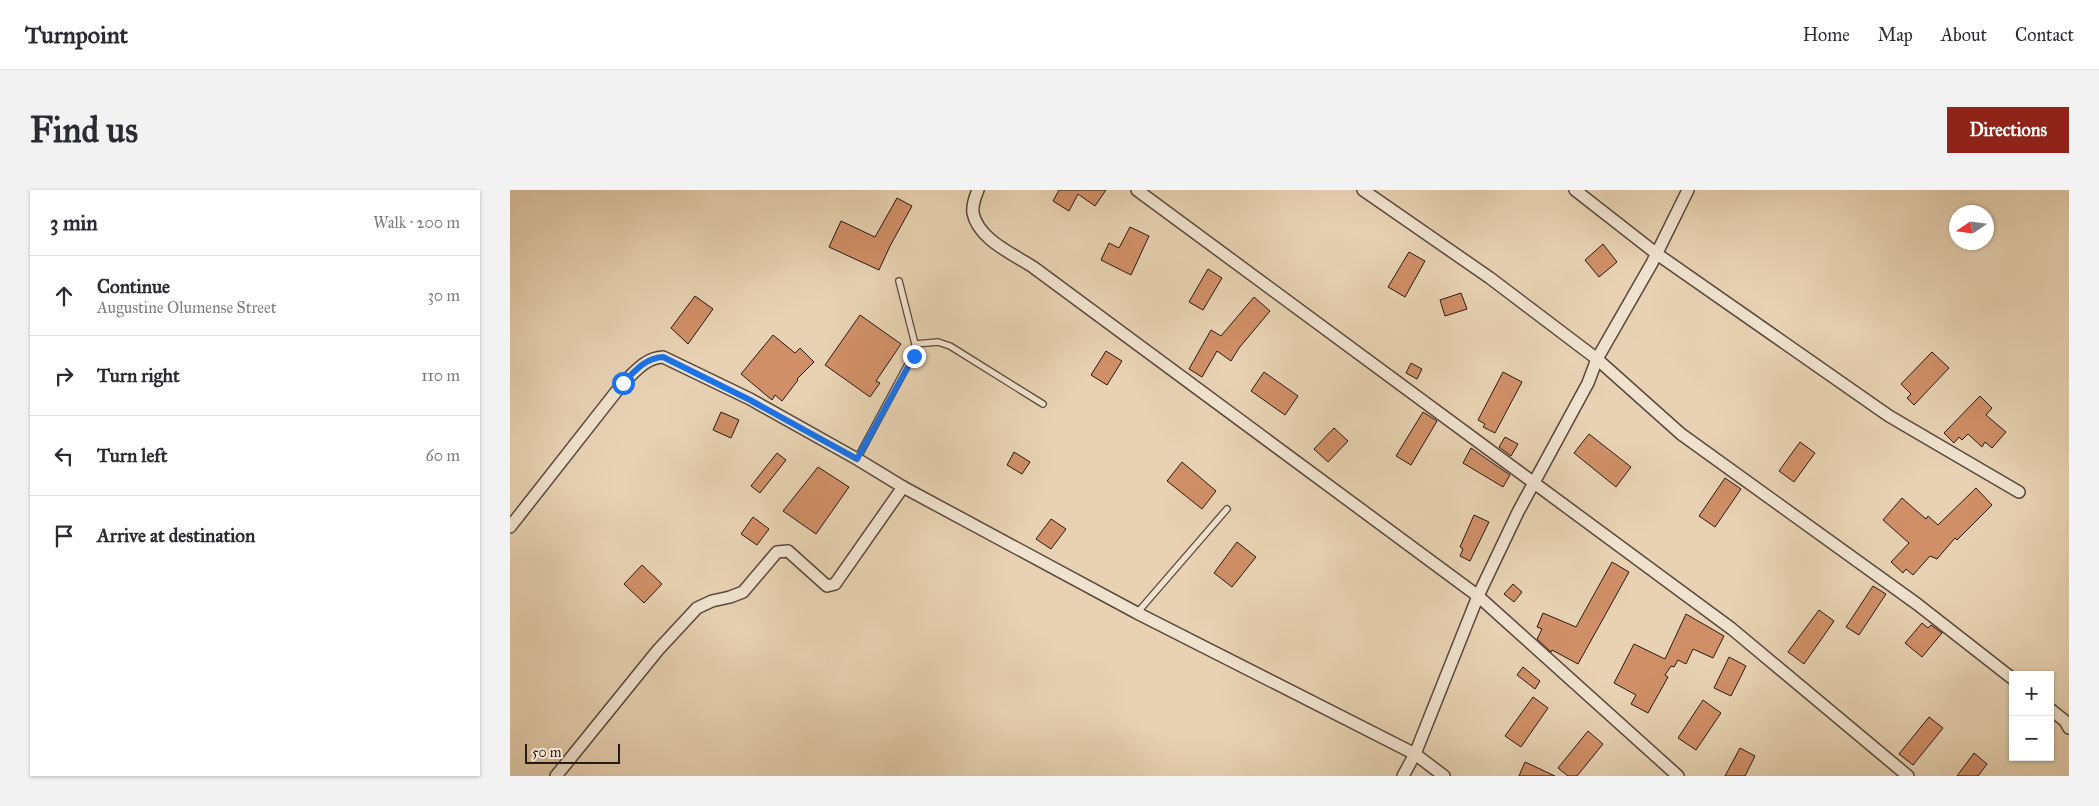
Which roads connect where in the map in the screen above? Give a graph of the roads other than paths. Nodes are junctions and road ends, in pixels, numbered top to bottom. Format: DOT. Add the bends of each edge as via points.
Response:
graph roads {
  1 [pos="978,190"];
  2 [pos="1136,190"];
  3 [pos="1363,190"];
  4 [pos="1575,190"];
  5 [pos="1688,190"];
  6 [pos="1657,254"];
  7 [pos="899,281"];
  8 [pos="915,344"];
  9 [pos="1597,360"];
  10 [pos="1043,404"];
  11 [pos="857,459"];
  12 [pos="1534,482"];
  13 [pos="903,487"];
  14 [pos="2019,492"];
  15 [pos="1227,509"];
  16 [pos="510,527"];
  17 [pos="1478,596"];
  18 [pos="1136,613"];
  19 [pos="2009,676"];
  20 [pos="2054,712"];
  21 [pos="2069,728"];
  22 [pos="1414,754"];
  23 [pos="556,776"];
  24 [pos="1403,776"];
  25 [pos="1444,776"];
  26 [pos="1678,776"];
  27 [pos="1908,776"];
  1 -- 17 [label="street" via="973,212 989,238 1033,267"];
  2 -- 12 [label="street"];
  3 -- 9 [label="street" via="1490,278"];
  4 -- 6 [label="street"];
  5 -- 6 [label="street"];
  6 -- 9 [label="street"];
  6 -- 14 [label="street" via="1889,416"];
  7 -- 8 [label="lane"];
  8 -- 10 [label="lane" via="938,342 950,346"];
  8 -- 11 [label="lane" via="914,356"];
  9 -- 12 [label="street" via="1588,383"];
  9 -- 19 [label="street" via="1681,434 1917,604"];
  11 -- 13 [label="street"];
  11 -- 16 [label="street" via="702,375 663,357 654,358 644,362 623,383"];
  12 -- 17 [label="street"];
  12 -- 27 [label="street" via="1732,629"];
  13 -- 18 [label="street"];
  13 -- 23 [label="street" via="835,584 827,586 788,551 777,552 743,592 697,608 658,650"];
  15 -- 18 [label="lane"];
  17 -- 22 [label="street"];
  17 -- 26 [label="street"];
  18 -- 22 [label="street"];
  20 -- 21 [label="street"];
  22 -- 24 [label="street"];
  22 -- 25 [label="street"];
}
